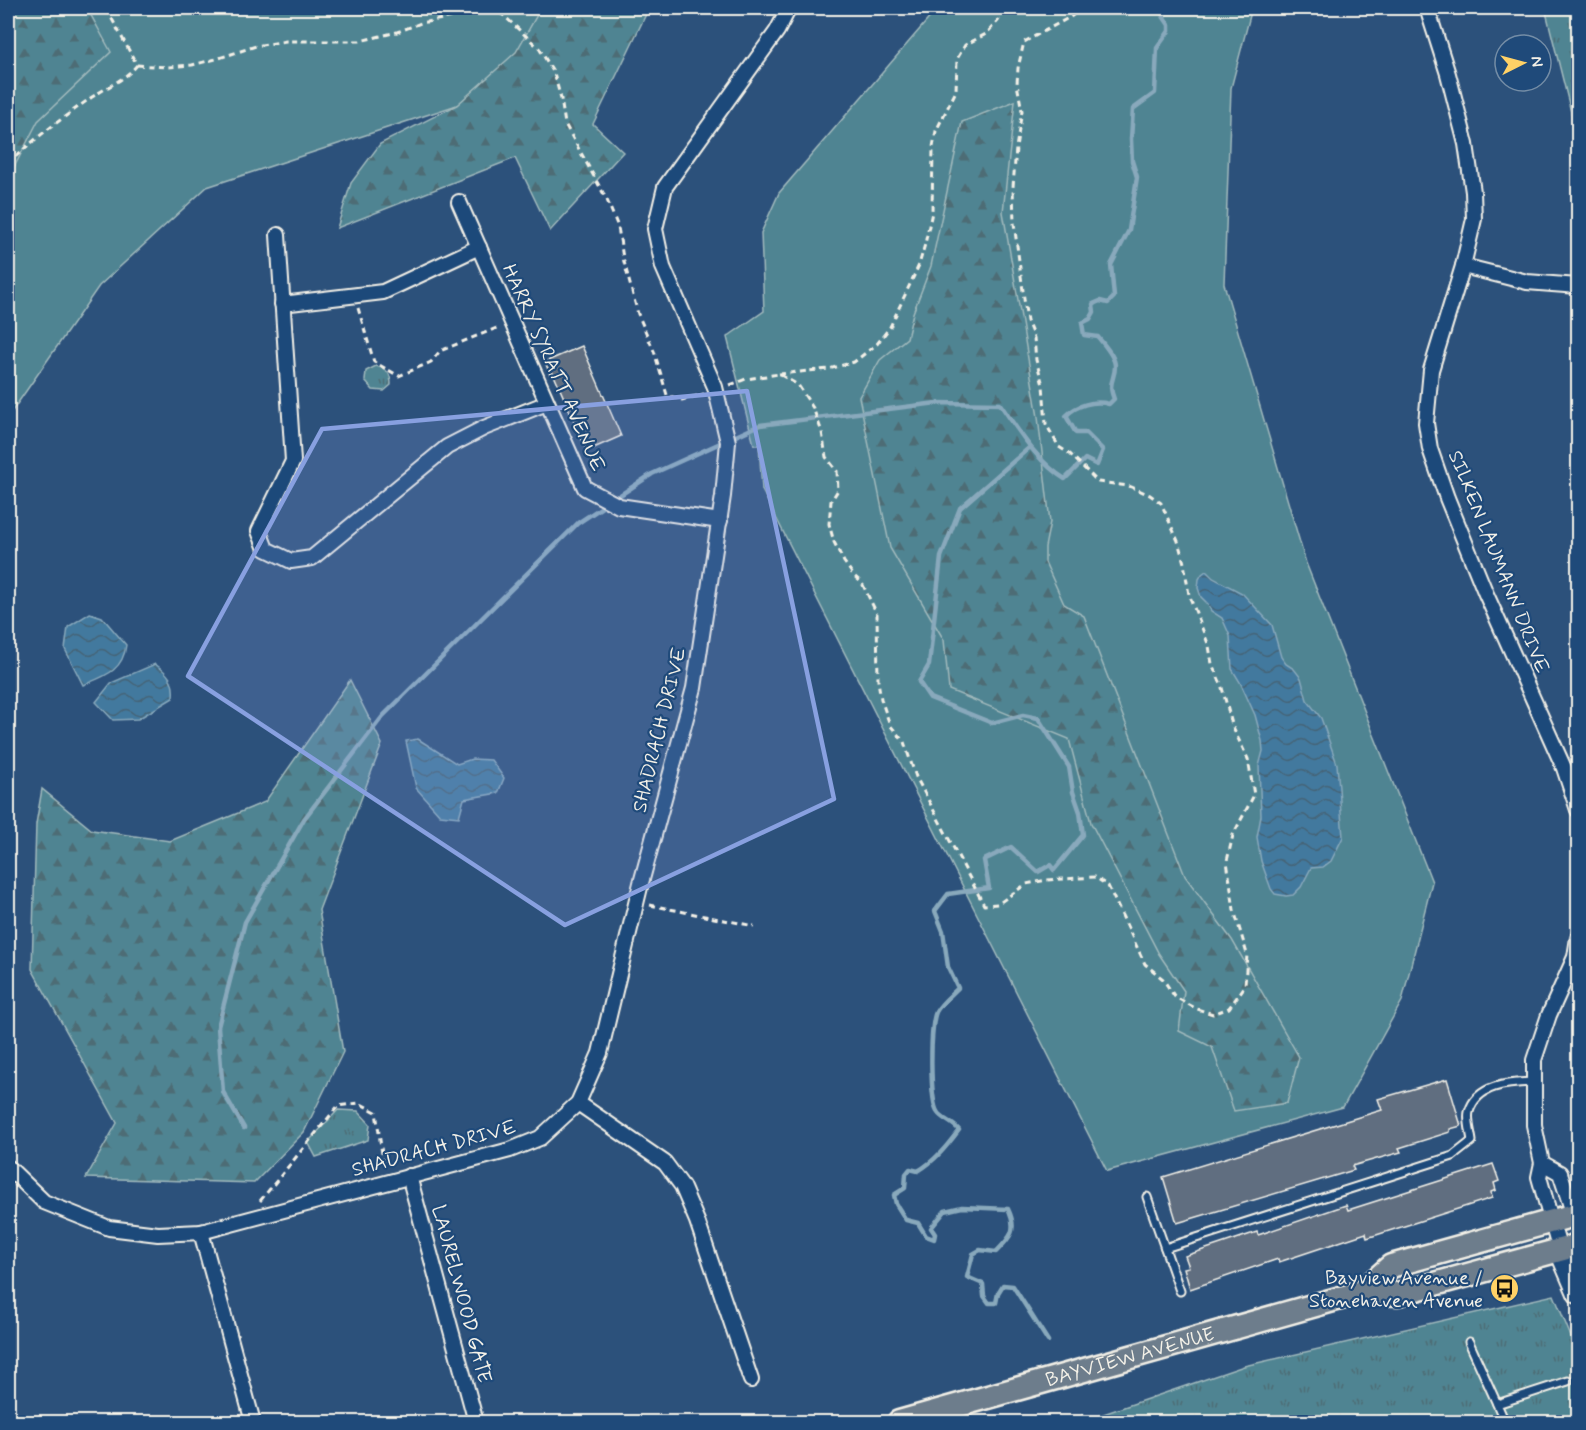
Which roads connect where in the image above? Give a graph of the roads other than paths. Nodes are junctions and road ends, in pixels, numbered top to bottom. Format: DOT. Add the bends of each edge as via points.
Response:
graph roads {
  1 [pos="789,8"];
  2 [pos="1427,8"];
  3 [pos="459,202"];
  4 [pos="278,235"];
  5 [pos="479,247"];
  6 [pos="1463,266"];
  7 [pos="1578,286"];
  8 [pos="282,304"];
  9 [pos="547,403"];
  10 [pos="720,521"];
  11 [pos="1578,810"];
  12 [pos="1578,938"];
  13 [pos="1533,1082"];
  14 [pos="578,1103"];
  15 [pos="1542,1163"];
  16 [pos="8,1167"];
  17 [pos="409,1176"];
  18 [pos="1147,1197"];
  19 [pos="1577,1219"];
  20 [pos="1552,1223"];
  21 [pos="201,1232"];
  22 [pos="1165,1248"];
  23 [pos="1569,1248"];
  24 [pos="1180,1291"];
  25 [pos="1362,1292"];
  26 [pos="1578,1293"];
  27 [pos="1469,1342"];
  28 [pos="751,1380"];
  29 [pos="1568,1381"];
  30 [pos="1497,1404"];
  31 [pos="1578,1418"];
  32 [pos="253,1422"];
  33 [pos="476,1422"];
  34 [pos="899,1422"];
  35 [pos="1505,1422"];
  36 [pos="1568,1422"];
  1 -- 10 [label="street, SHADRACH DRIVE" via="777,31 665,188 654,229 663,267 715,387 728,442"];
  2 -- 6 [label="street, SILKEN LAUMANN DRIVE" via="1466,144 1473,192 1474,219"];
  3 -- 5 [label="street, HARRY SYRATT AVENUE"];
  4 -- 8 [label="street"];
  5 -- 8 [label="street" via="383,292"];
  5 -- 9 [label="street, HARRY SYRATT AVENUE"];
  6 -- 7 [label="street" via="1527,282"];
  6 -- 11 [label="street, SILKEN LAUMANN DRIVE" via="1431,370 1426,423 1430,449 1486,594 1564,768"];
  8 -- 9 [label="street" via="293,461 259,531 266,549 291,561 312,558 447,447"];
  9 -- 10 [label="street, HARRY SYRATT AVENUE" via="585,489 619,506"];
  10 -- 14 [label="street, SHADRACH DRIVE" via="694,688 600,1053"];
  12 -- 13 [label="street" via="1575,957 1534,1060"];
  13 -- 15 [label="street" via="1534,1125"];
  13 -- 22 [label="lane" via="1504,1083 1480,1093 1469,1113 1472,1141 1453,1156"];
  14 -- 17 [label="street, SHADRACH DRIVE" via="540,1138 510,1150"];
  14 -- 28 [label="street" via="665,1164 682,1186"];
  15 -- 19 [label="street" via="1560,1173"];
  15 -- 20 [label="street" via="1539,1177"];
  16 -- 21 [label="street, SHADRACH DRIVE" via="44,1202 109,1228 158,1234"];
  17 -- 21 [label="street, SHADRACH DRIVE"];
  17 -- 33 [label="street, LAURELWOOD GATE"];
  18 -- 22 [label="lane"];
  19 -- 20 [label="main road, BAYVIEW AVENUE"];
  20 -- 23 [label="street"];
  20 -- 25 [label="main road, BAYVIEW AVENUE" via="1391,1266"];
  21 -- 32 [label="street"];
  22 -- 24 [label="lane"];
  23 -- 25 [label="main road, BAYVIEW AVENUE" via="1398,1294"];
  23 -- 26 [label="street"];
  25 -- 34 [label="main road, BAYVIEW AVENUE"];
  27 -- 30 [label="lane"];
  29 -- 30 [label="lane"];
  30 -- 35 [label="lane"];
  31 -- 36 [label="lane"];
}
